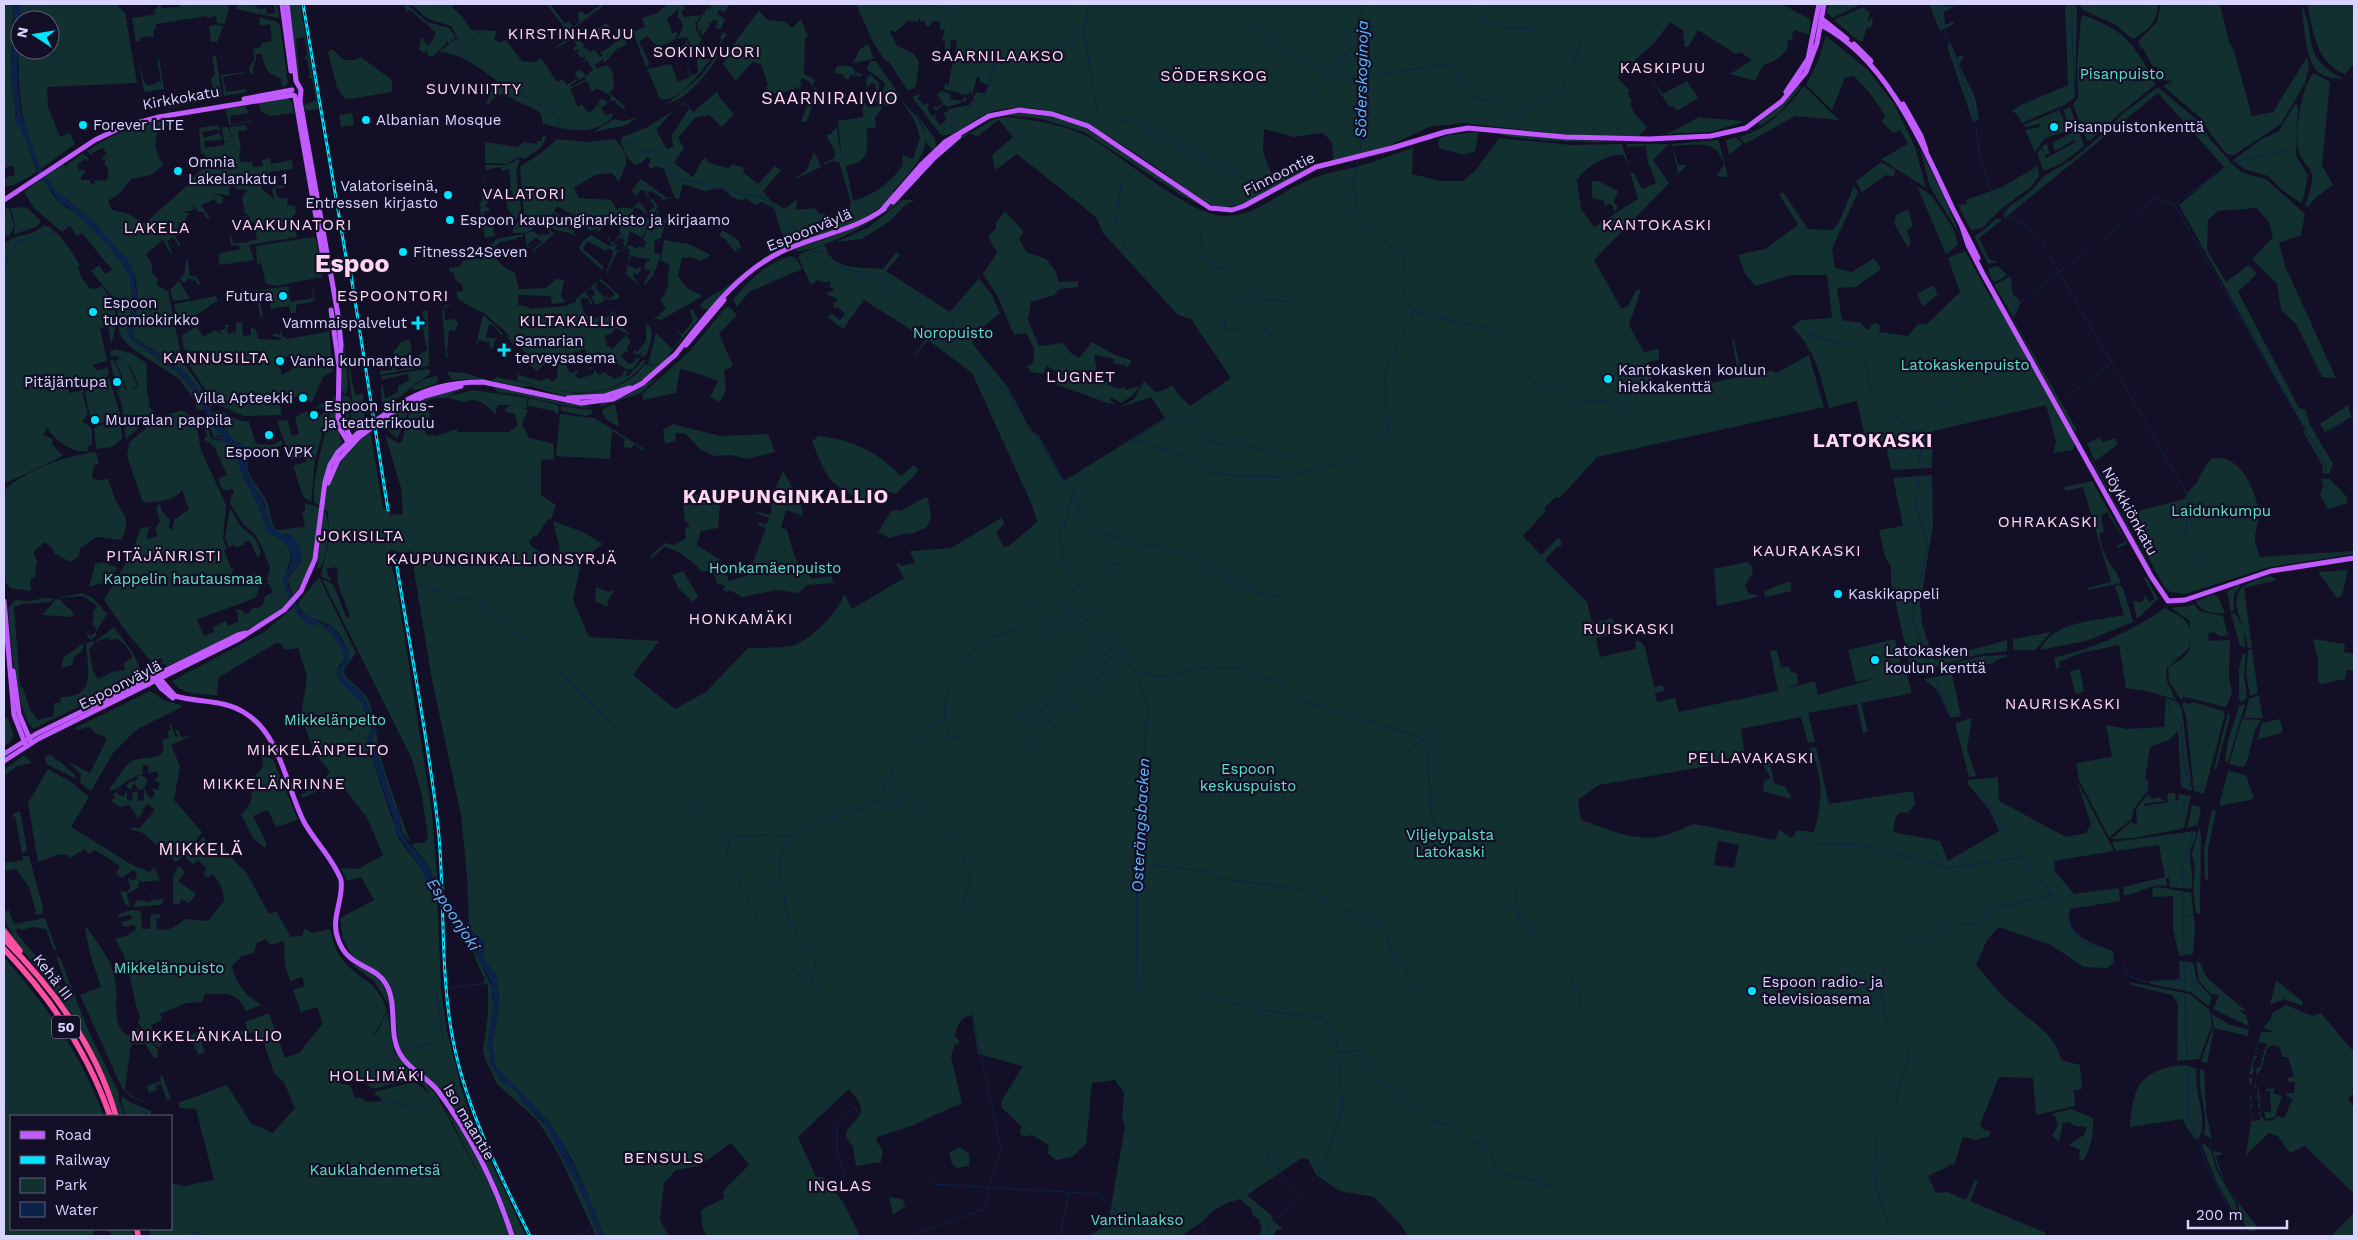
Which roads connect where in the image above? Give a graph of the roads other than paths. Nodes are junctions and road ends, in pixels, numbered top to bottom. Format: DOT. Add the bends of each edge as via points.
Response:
graph roads {
  1 [pos="282,4"];
  2 [pos="287,4"];
  3 [pos="1819,4"];
  4 [pos="1824,4"];
  5 [pos="1822,22"];
  6 [pos="295,92"];
  7 [pos="1734,131"];
  8 [pos="944,146"];
  9 [pos="4,200"];
  10 [pos="351,441"];
  11 [pos="2354,560"];
  12 [pos="4,600"];
  13 [pos="248,633"];
  14 [pos="158,680"];
  15 [pos="28,742"];
  16 [pos="4,754"];
  17 [pos="4,761"];
  18 [pos="4,931"];
  19 [pos="4,939"];
  20 [pos="4,949"];
  21 [pos="34,971"];
  22 [pos="110,1115"];
  23 [pos="116,1115"];
  24 [pos="512,1236"];
  1 -- 6 [label="main road"];
  2 -- 6 [label="main road"];
  3 -- 7 [label="main road, Finnoontie" via="1805,66 1776,104"];
  4 -- 5 [label="main road, Finnoontie"];
  5 -- 7 [label="main road, Finnoontie" via="1810,66 1788,95 1746,128"];
  5 -- 11 [label="main road, Nöykkiönkatu" via="1866,56 1908,112 1968,245 2151,576 2168,601 2185,600 2271,571"];
  6 -- 9 [label="main road, Kirkkokatu" via="130,120 93,137"];
  6 -- 10 [label="main road" via="330,268 341,345 339,410"];
  7 -- 8 [label="main road, Finnoontie" via="1690,138 1607,138 1468,128 1316,167 1244,206 1222,210 1210,208 1091,127 1052,114 1019,110 996,113"];
  8 -- 10 [label="main road, Espoonväylä, bridge" via="882,210 848,229 787,249 752,270 725,297 694,338 643,382 605,396 581,399 553,397 489,384 446,389 396,408"];
  10 -- 13 [label="main road, Espoonväylä" via="334,466 323,499 315,559 301,590 284,610"];
  12 -- 15 [label="main road" via="14,716"];
  13 -- 14 [label="main road, Espoonväylä"];
  13 -- 15 [label="main road, Espoonväylä" via="209,648"];
  14 -- 15 [label="main road, Espoonväylä"];
  14 -- 24 [label="main road, Iso maantie" via="165,693 176,699 219,702 238,709 267,735 305,823 341,880 335,921 338,941 350,958 388,986 398,1049 404,1060 438,1091 456,1120 499,1202"];
  15 -- 16 [label="main road, Espoonväylä"];
  15 -- 17 [label="main road, Espoonväylä"];
  18 -- 21 [label="highway"];
  19 -- 21 [label="highway, Kehä III / 50"];
  20 -- 22 [label="highway, Kehä III / 50" via="36,984 66,1026 90,1068"];
  21 -- 23 [label="highway, Kehä III / 50" via="85,1044"];
}
